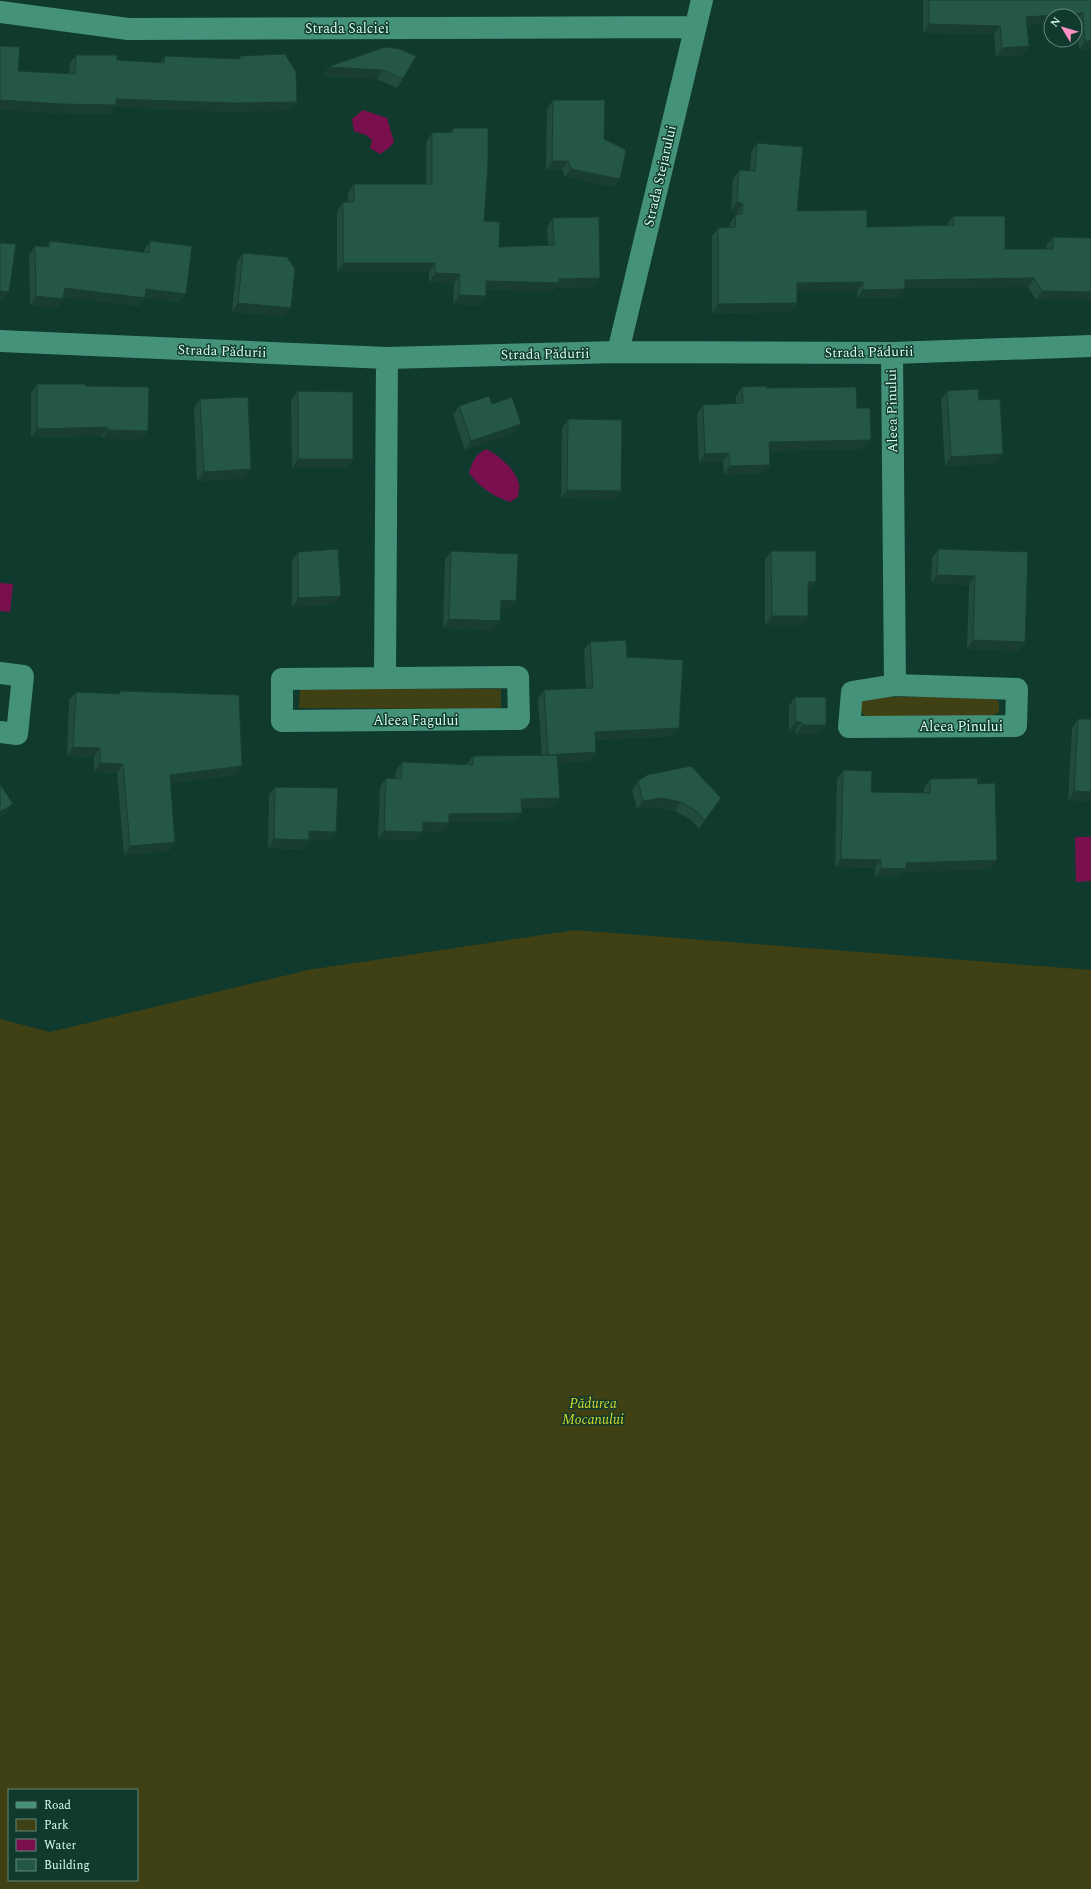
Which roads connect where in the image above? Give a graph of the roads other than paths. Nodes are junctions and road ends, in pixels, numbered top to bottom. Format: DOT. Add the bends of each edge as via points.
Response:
graph roads {
  1 [pos="702,0"];
  2 [pos="0,12"];
  3 [pos="695,27"];
  4 [pos="0,341"];
  5 [pos="1091,346"];
  6 [pos="618,352"];
  7 [pos="892,353"];
  8 [pos="387,358"];
  9 [pos="0,673"];
  10 [pos="385,678"];
  11 [pos="895,685"];
  12 [pos="0,732"];
  1 -- 3 [label="street, Strada Stejarului"];
  2 -- 3 [label="street, Strada Salciei" via="128,29"];
  3 -- 6 [label="street, Strada Stejarului"];
  4 -- 8 [label="street, Strada Pădurii"];
  5 -- 7 [label="street, Strada Pădurii"];
  6 -- 7 [label="street, Strada Pădurii"];
  6 -- 8 [label="street, Strada Pădurii"];
  7 -- 11 [label="street, Aleea Pinului"];
  8 -- 10 [label="street"];
  9 -- 12 [label="street" via="23,676 17,734"];
  10 -- 10 [label="street, Aleea Fagului" via="518,677 519,719 282,721 282,679"];
  11 -- 11 [label="street, Aleea Pinului" via="852,692 849,727 1016,726 1017,688"];
}
